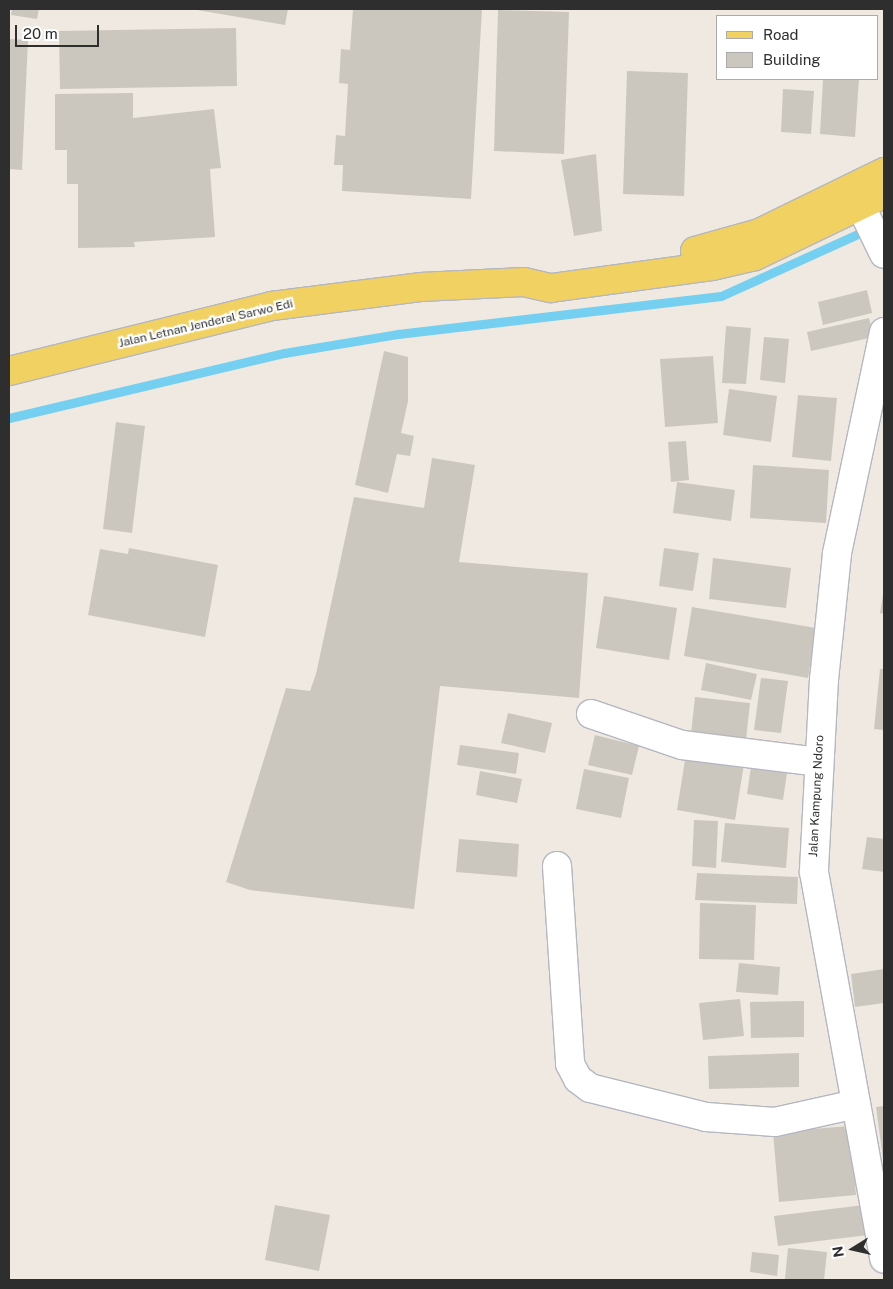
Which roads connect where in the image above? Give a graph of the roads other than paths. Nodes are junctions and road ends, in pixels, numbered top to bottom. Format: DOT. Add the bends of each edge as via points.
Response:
graph roads {
  1 [pos="884,172"];
  2 [pos="884,194"];
  3 [pos="858,202"];
  4 [pos="884,253"];
  5 [pos="884,332"];
  6 [pos="9,371"];
  7 [pos="591,714"];
  8 [pos="818,762"];
  9 [pos="557,866"];
  10 [pos="856,1104"];
  11 [pos="884,1259"];
  1 -- 3 [label="main road, Jalan Letnan Jenderal Sarwo Edi"];
  2 -- 3 [label="main road, Jalan Letnan Jenderal Sarwo Edi"];
  3 -- 4 [label="street"];
  3 -- 6 [label="main road, Jalan Letnan Jenderal Sarwo Edi" via="732,242 658,258 548,273 524,282 420,287 272,306"];
  5 -- 8 [label="street, Jalan Kampung Ndoro" via="837,554"];
  7 -- 8 [label="street" via="682,745"];
  8 -- 10 [label="street, Jalan Kampung Ndoro" via="815,890"];
  9 -- 10 [label="street" via="570,1064 578,1078 590,1088 706,1117 775,1122"];
  10 -- 11 [label="street, Jalan Kampung Ndoro"];
}
